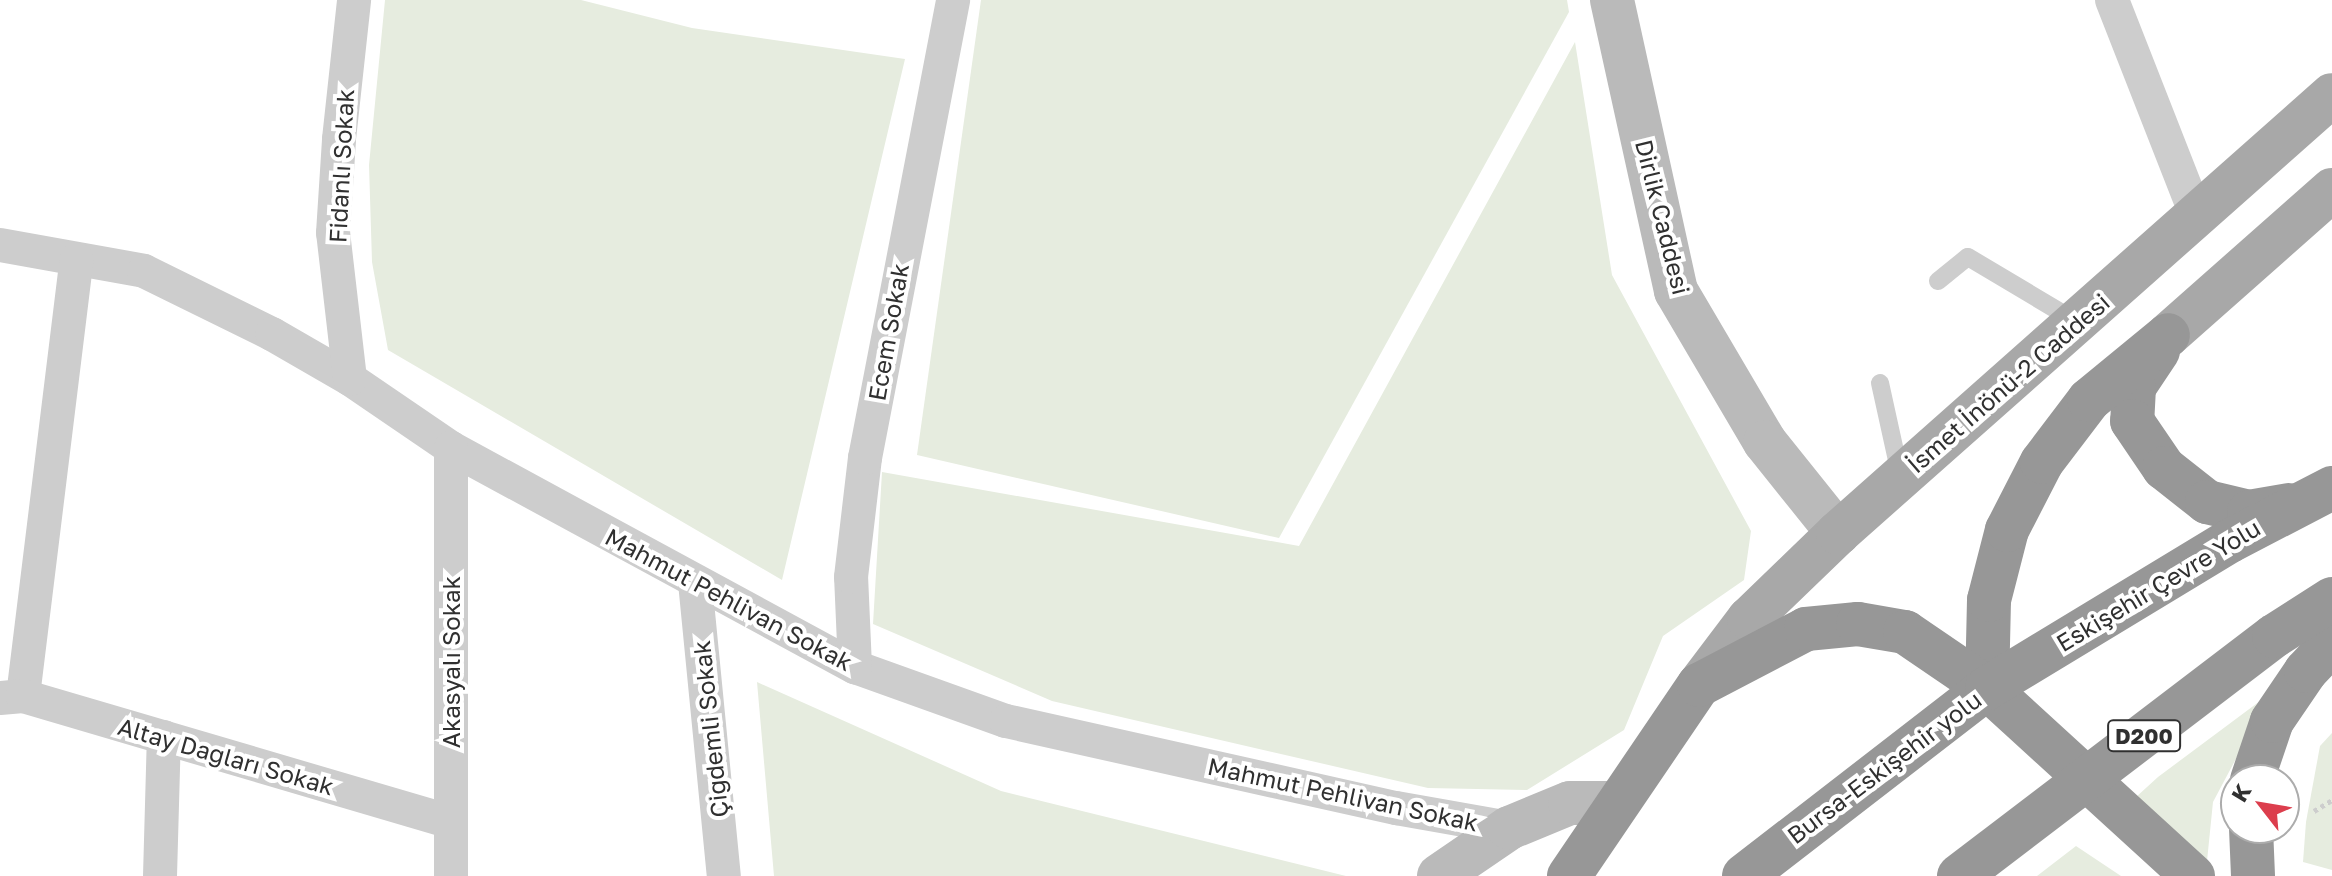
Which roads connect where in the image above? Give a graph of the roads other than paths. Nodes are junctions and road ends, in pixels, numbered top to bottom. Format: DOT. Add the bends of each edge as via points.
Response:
graph roads {
  1 [pos="354,0"];
  2 [pos="953,0"];
  3 [pos="1612,0"];
  4 [pos="2112,0"];
  5 [pos="2332,95"];
  6 [pos="2332,190"];
  7 [pos="2197,217"];
  8 [pos="0,245"];
  9 [pos="77,259"];
  10 [pos="1938,281"];
  11 [pos="2077,322"];
  12 [pos="2168,335"];
  13 [pos="350,379"];
  14 [pos="1880,383"];
  15 [pos="451,448"];
  16 [pos="1901,477"];
  17 [pos="2316,495"];
  18 [pos="1838,533"];
  19 [pos="695,582"];
  20 [pos="2332,599"];
  21 [pos="2332,643"];
  22 [pos="855,667"];
  23 [pos="1699,685"];
  24 [pos="1987,688"];
  25 [pos="12,697"];
  26 [pos="164,737"];
  27 [pos="2257,764"];
  28 [pos="2087,780"];
  29 [pos="1615,803"];
  30 [pos="451,822"];
  31 [pos="1509,828"];
  32 [pos="2252,844"];
  33 [pos="160,876"];
  34 [pos="451,876"];
  35 [pos="724,876"];
  36 [pos="1439,876"];
  37 [pos="1569,876"];
  38 [pos="1744,876"];
  39 [pos="1959,876"];
  40 [pos="2193,876"];
  41 [pos="2253,876"];
  1 -- 13 [label="street, Fidanlı Sokak" via="333,233"];
  2 -- 22 [label="street, Ecem Sokak" via="865,458 851,577"];
  3 -- 18 [label="street, Dirlik Caddesi" via="1676,291 1765,442"];
  4 -- 7 [label="street"];
  5 -- 7 [label="main road, İsmet İnönü-2 Caddesi"];
  6 -- 12 [label="main road"];
  7 -- 11 [label="main road, İsmet İnönü-2 Caddesi"];
  8 -- 9 [label="street, Mahmut Pehlivan Sokak"];
  9 -- 13 [label="street, Mahmut Pehlivan Sokak" via="144,271"];
  9 -- 25 [label="street"];
  10 -- 11 [label="lane" via="1968,257"];
  11 -- 16 [label="main road, İsmet İnönü-2 Caddesi"];
  12 -- 17 [label="highway" via="2134,387 2132,421 2164,468 2207,502 2249,512"];
  12 -- 24 [label="highway" via="2089,400 2042,462 2007,530 1989,600"];
  13 -- 15 [label="street, Mahmut Pehlivan Sokak"];
  14 -- 16 [label="lane"];
  15 -- 19 [label="street, Mahmut Pehlivan Sokak"];
  15 -- 30 [label="street, Akasyalı Sokak"];
  16 -- 18 [label="main road, İsmet İnönü-2 Caddesi"];
  17 -- 24 [label="highway, Eskişehir Çevre Yolu"];
  18 -- 23 [label="main road, İsmet İnönü-2 Caddesi" via="1749,619"];
  19 -- 22 [label="street, Mahmut Pehlivan Sokak"];
  19 -- 35 [label="street, Çiğdemli Sokak"];
  20 -- 28 [label="highway, D200" via="2274,636"];
  21 -- 27 [label="highway" via="2272,721"];
  22 -- 31 [label="street, Mahmut Pehlivan Sokak" via="1006,721"];
  23 -- 24 [label="highway" via="1806,629 1858,624 1905,632"];
  23 -- 29 [label="highway"];
  24 -- 28 [label="highway"];
  24 -- 38 [label="highway, Bursa-Eskişehir yolu"];
  25 -- 26 [label="street, Altay Dağları Sokak"];
  26 -- 30 [label="street, Altay Dağları Sokak"];
  26 -- 33 [label="street"];
  28 -- 39 [label="highway, D200"];
  28 -- 40 [label="highway"];
  29 -- 31 [label="street" via="1570,803"];
  29 -- 37 [label="highway"];
  30 -- 34 [label="street, Akasyalı Sokak"];
  31 -- 36 [label="street"];
  32 -- 41 [label="highway"];
}
